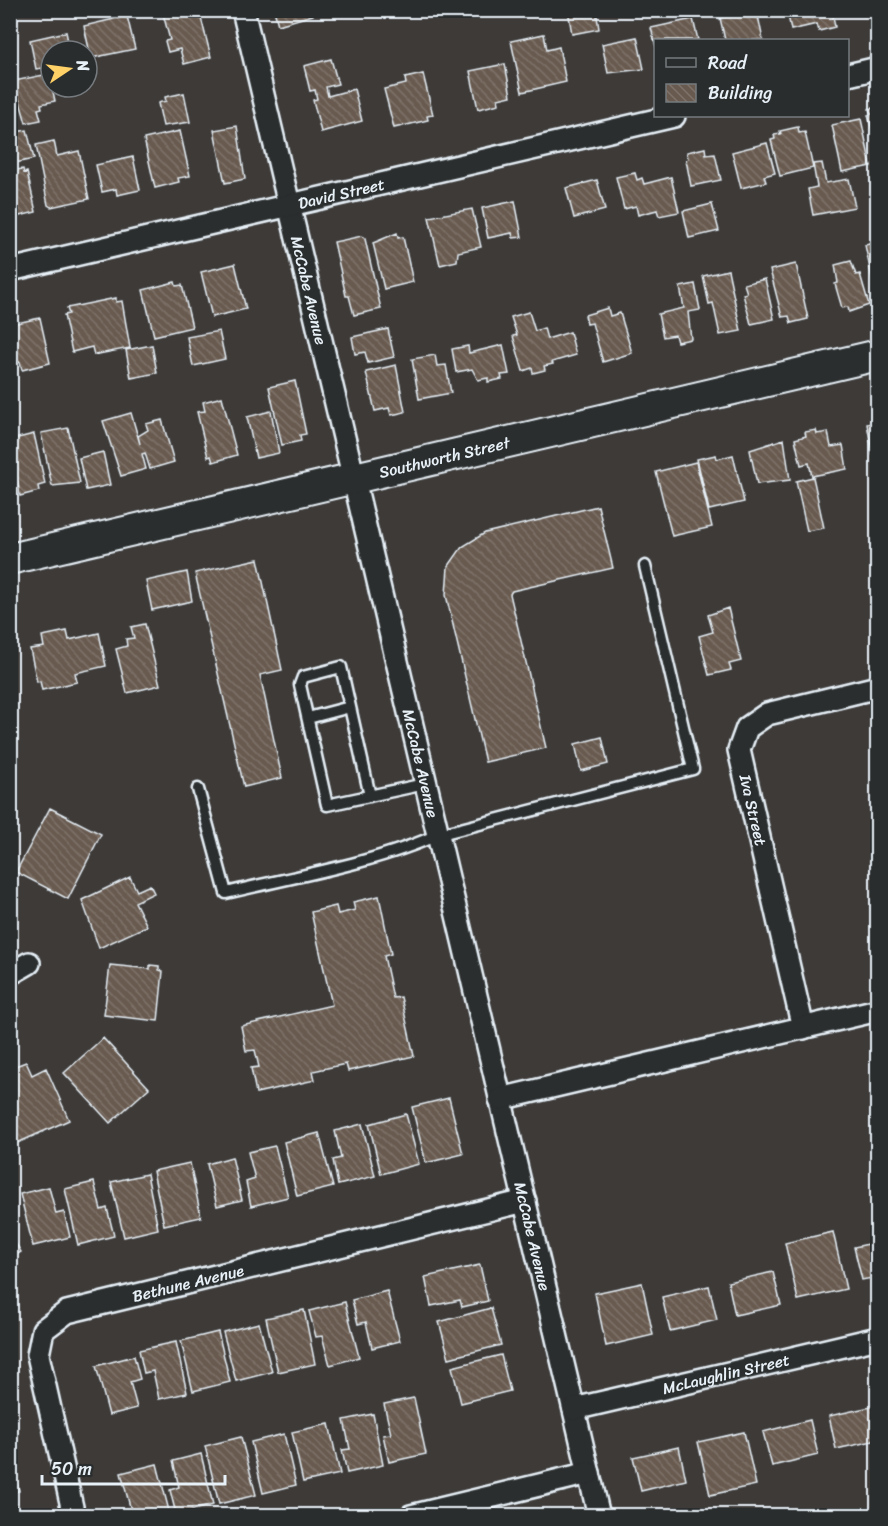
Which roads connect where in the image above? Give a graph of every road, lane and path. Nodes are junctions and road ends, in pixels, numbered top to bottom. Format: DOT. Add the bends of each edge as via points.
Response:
graph roads {
  1 [pos="243,10"];
  2 [pos="878,68"];
  3 [pos="849,75"];
  4 [pos="670,117"];
  5 [pos="290,205"];
  6 [pos="10,270"];
  7 [pos="878,355"];
  8 [pos="352,479"];
  9 [pos="10,559"];
  10 [pos="645,566"];
  11 [pos="878,687"];
  12 [pos="350,707"];
  13 [pos="308,718"];
  14 [pos="425,784"];
  15 [pos="198,789"];
  16 [pos="370,796"];
  17 [pos="437,835"];
  18 [pos="29,963"];
  19 [pos="10,974"];
  20 [pos="878,1010"];
  21 [pos="803,1028"];
  22 [pos="500,1100"];
  23 [pos="525,1202"];
  24 [pos="878,1338"];
  25 [pos="574,1409"];
  26 [pos="589,1473"];
  27 [pos="74,1515"];
  28 [pos="411,1515"];
  29 [pos="599,1515"];
  1 -- 5 [label="street, McCabe Avenue"];
  2 -- 3 [label="street"];
  4 -- 5 [label="street, David Street"];
  5 -- 6 [label="street, David Street"];
  5 -- 8 [label="street, McCabe Avenue"];
  7 -- 8 [label="main road, Southworth Street"];
  8 -- 9 [label="main road, Southworth Street"];
  8 -- 14 [label="street, McCabe Avenue"];
  10 -- 17 [label="lane" via="693,769"];
  11 -- 21 [label="street, Iva Street" via="767,714 747,728 739,750"];
  12 -- 13 [label="lane"];
  12 -- 13 [label="lane" via="341,667 303,677 300,685"];
  12 -- 16 [label="lane"];
  13 -- 16 [label="lane" via="327,805"];
  14 -- 16 [label="lane"];
  14 -- 17 [label="street, McCabe Avenue"];
  15 -- 17 [label="lane" via="226,893 341,865"];
  17 -- 22 [label="street, McCabe Avenue"];
  18 -- 19 [label="street"];
  20 -- 21 [label="street"];
  21 -- 22 [label="street"];
  22 -- 23 [label="street, McCabe Avenue"];
  23 -- 25 [label="street, McCabe Avenue"];
  23 -- 27 [label="street, Bethune Avenue" via="67,1312 43,1330 38,1355"];
  24 -- 25 [label="street, McLaughlin Street"];
  25 -- 26 [label="street, McCabe Avenue"];
  26 -- 28 [label="street"];
  26 -- 29 [label="street, McCabe Avenue"];
}
